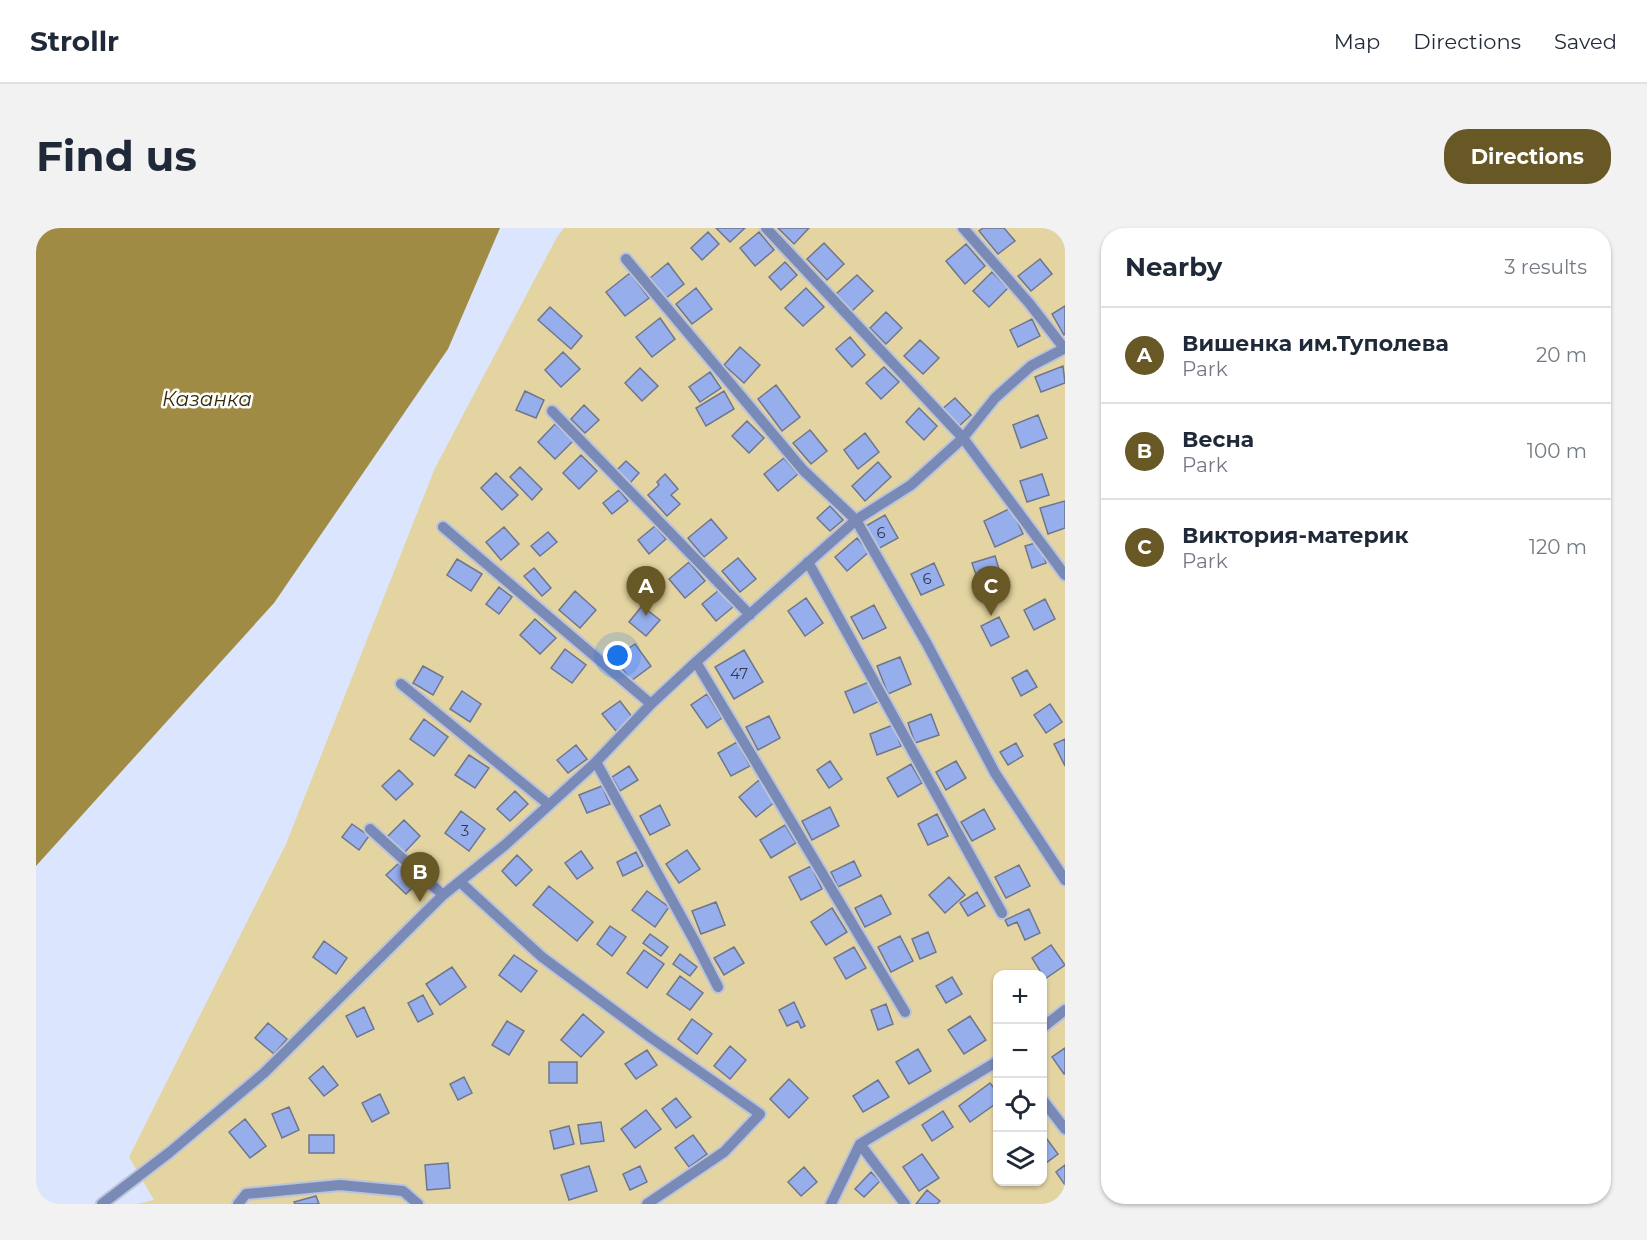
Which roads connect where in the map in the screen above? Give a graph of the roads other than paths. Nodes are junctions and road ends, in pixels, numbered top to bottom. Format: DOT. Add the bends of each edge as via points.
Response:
graph roads {
  1 [pos="766,228"];
  2 [pos="963,228"];
  3 [pos="626,258"];
  4 [pos="1064,348"];
  5 [pos="552,411"];
  6 [pos="963,438"];
  7 [pos="856,520"];
  8 [pos="443,527"];
  9 [pos="808,562"];
  10 [pos="1065,575"];
  11 [pos="750,615"];
  12 [pos="696,662"];
  13 [pos="401,684"];
  14 [pos="651,704"];
  15 [pos="596,762"];
  16 [pos="548,804"];
  17 [pos="370,829"];
  18 [pos="1065,880"];
  19 [pos="460,882"];
  20 [pos="443,895"];
  21 [pos="1002,913"];
  22 [pos="718,987"];
  23 [pos="1065,1010"];
  24 [pos="905,1012"];
  25 [pos="1047,1024"];
  26 [pos="993,1064"];
  27 [pos="1047,1106"];
  28 [pos="1065,1130"];
  29 [pos="860,1144"];
  30 [pos="102,1204"];
  31 [pos="238,1204"];
  32 [pos="418,1204"];
  33 [pos="647,1204"];
  34 [pos="831,1204"];
  35 [pos="905,1204"];
  1 -- 6 [label="lane"];
  2 -- 4 [label="lane"];
  3 -- 7 [label="lane" via="803,470"];
  4 -- 6 [label="lane" via="1031,366 995,398"];
  5 -- 11 [label="lane"];
  6 -- 7 [label="lane" via="911,485"];
  6 -- 10 [label="lane"];
  7 -- 9 [label="lane"];
  7 -- 18 [label="lane" via="995,773"];
  8 -- 14 [label="lane"];
  9 -- 11 [label="lane"];
  9 -- 21 [label="lane"];
  11 -- 12 [label="lane"];
  12 -- 14 [label="lane"];
  12 -- 24 [label="lane"];
  13 -- 16 [label="lane"];
  14 -- 15 [label="lane"];
  15 -- 16 [label="lane"];
  15 -- 22 [label="lane"];
  16 -- 19 [label="lane"];
  17 -- 20 [label="lane"];
  19 -- 20 [label="lane"];
  19 -- 33 [label="lane" via="542,957 760,1114 724,1152"];
  20 -- 30 [label="lane" via="264,1073"];
  23 -- 25 [label="lane"];
  26 -- 29 [label="lane"];
  27 -- 28 [label="lane"];
  29 -- 34 [label="lane"];
  29 -- 35 [label="lane"];
  31 -- 32 [label="lane" via="246,1194 340,1185 403,1191"];
}
